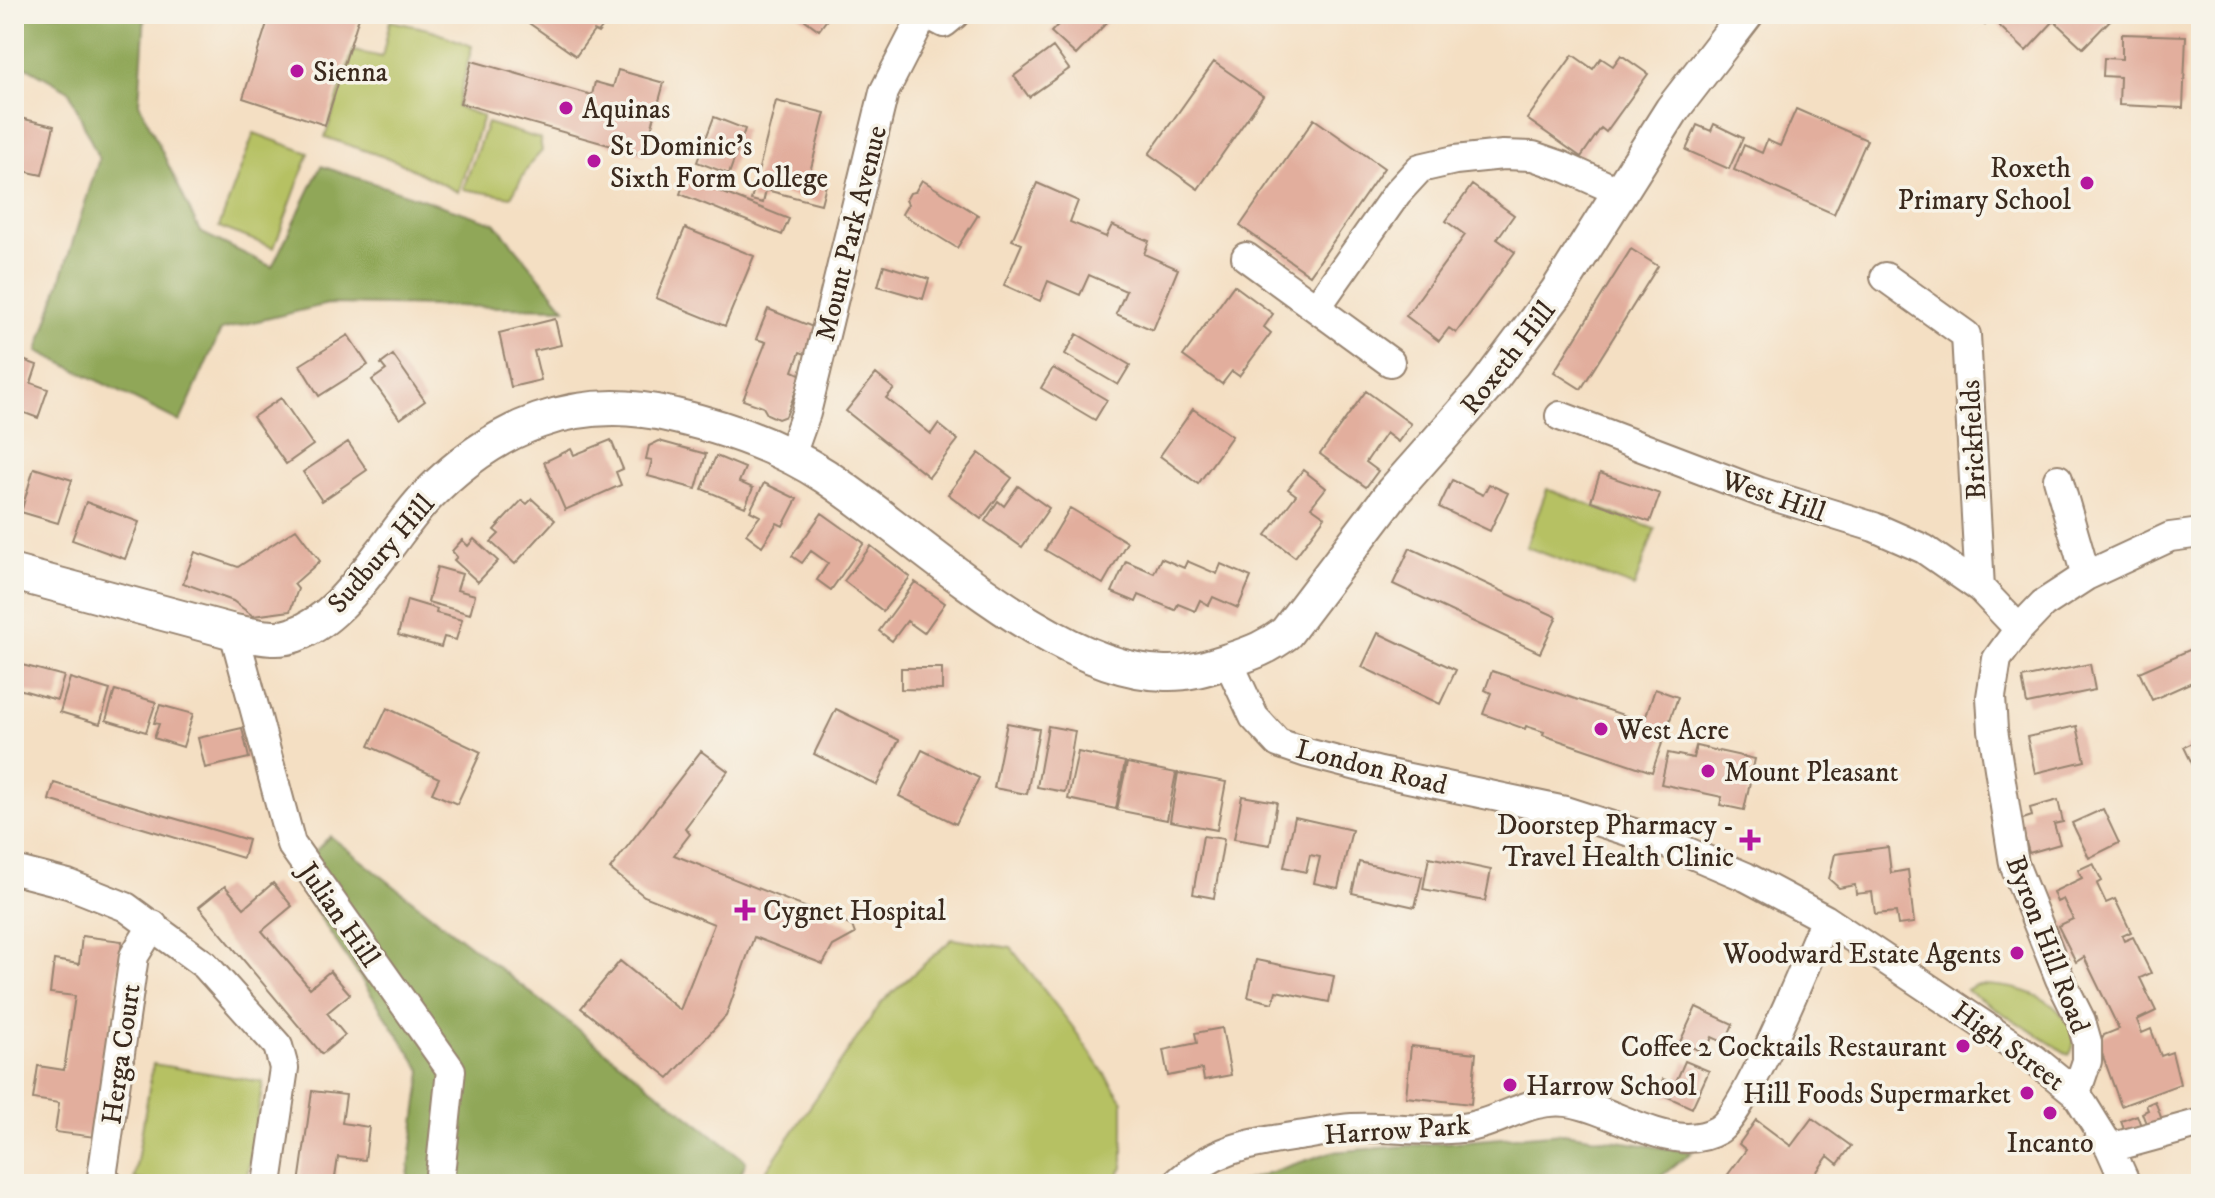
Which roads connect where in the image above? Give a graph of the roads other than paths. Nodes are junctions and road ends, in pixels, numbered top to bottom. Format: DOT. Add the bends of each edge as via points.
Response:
graph roads {
  1 [pos="926,14"];
  2 [pos="955,14"];
  3 [pos="1746,14"];
  4 [pos="1620,192"];
  5 [pos="1246,257"];
  6 [pos="1885,277"];
  7 [pos="1316,308"];
  8 [pos="1390,362"];
  9 [pos="1560,416"];
  10 [pos="790,458"];
  11 [pos="2058,479"];
  12 [pos="2201,533"];
  13 [pos="15,575"];
  14 [pos="2086,576"];
  15 [pos="1980,588"];
  16 [pos="2019,629"];
  17 [pos="234,632"];
  18 [pos="1228,661"];
  19 [pos="14,870"];
  20 [pos="1825,919"];
  21 [pos="153,925"];
  22 [pos="1935,992"];
  23 [pos="2076,1093"];
  24 [pos="2201,1123"];
  25 [pos="2110,1148"];
  26 [pos="109,1184"];
  27 [pos="267,1184"];
  28 [pos="439,1184"];
  29 [pos="1176,1184"];
  30 [pos="2126,1184"];
  1 -- 2 [label="street" via="944,23"];
  1 -- 10 [label="street, Mount Park Avenue" via="884,92 806,413"];
  3 -- 4 [label="main road, Roxeth Hill" via="1672,110"];
  4 -- 7 [label="street" via="1533,156 1455,160 1420,168"];
  4 -- 18 [label="main road, Roxeth Hill" via="1548,304 1484,389 1393,492 1286,633 1266,648"];
  5 -- 7 [label="street"];
  6 -- 15 [label="street, Brickfields" via="1966,335"];
  7 -- 8 [label="street"];
  9 -- 15 [label="street, West Hill" via="1760,492 1874,527 1924,549"];
  10 -- 17 [label="main road, Sudbury Hill" via="734,433 670,414 626,408 577,409 527,423 483,448 427,495 352,591 320,622 291,637"];
  10 -- 18 [label="main road" via="822,474 967,582 1074,648 1132,669 1165,673"];
  11 -- 14 [label="street"];
  12 -- 14 [label="street, Byron Hill Road" via="2170,537"];
  13 -- 17 [label="main road, Sudbury Hill"];
  14 -- 16 [label="street, Byron Hill Road" via="2043,604"];
  15 -- 16 [label="street"];
  16 -- 23 [label="street, Byron Hill Road" via="1997,659 1991,697 1995,744 2014,864 2087,1042 2087,1061"];
  17 -- 28 [label="street, Julian Hill" via="291,844 451,1070"];
  18 -- 20 [label="street, London Road" via="1254,717 1278,743 1380,772 1565,811 1640,835 1746,877"];
  19 -- 21 [label="street" via="68,884 126,907"];
  20 -- 22 [label="street, London Road"];
  20 -- 29 [label="street, Harrow Park" via="1755,1074 1719,1130 1674,1138 1568,1102 1532,1103 1462,1128 1352,1128 1244,1144 1192,1169"];
  21 -- 26 [label="street, Herga Court" via="134,956 102,1177"];
  21 -- 27 [label="street" via="205,965 278,1046 284,1068"];
  22 -- 23 [label="street, High Street"];
  23 -- 25 [label="street, High Street"];
  24 -- 25 [label="street"];
  25 -- 30 [label="street, High Street"];
}
